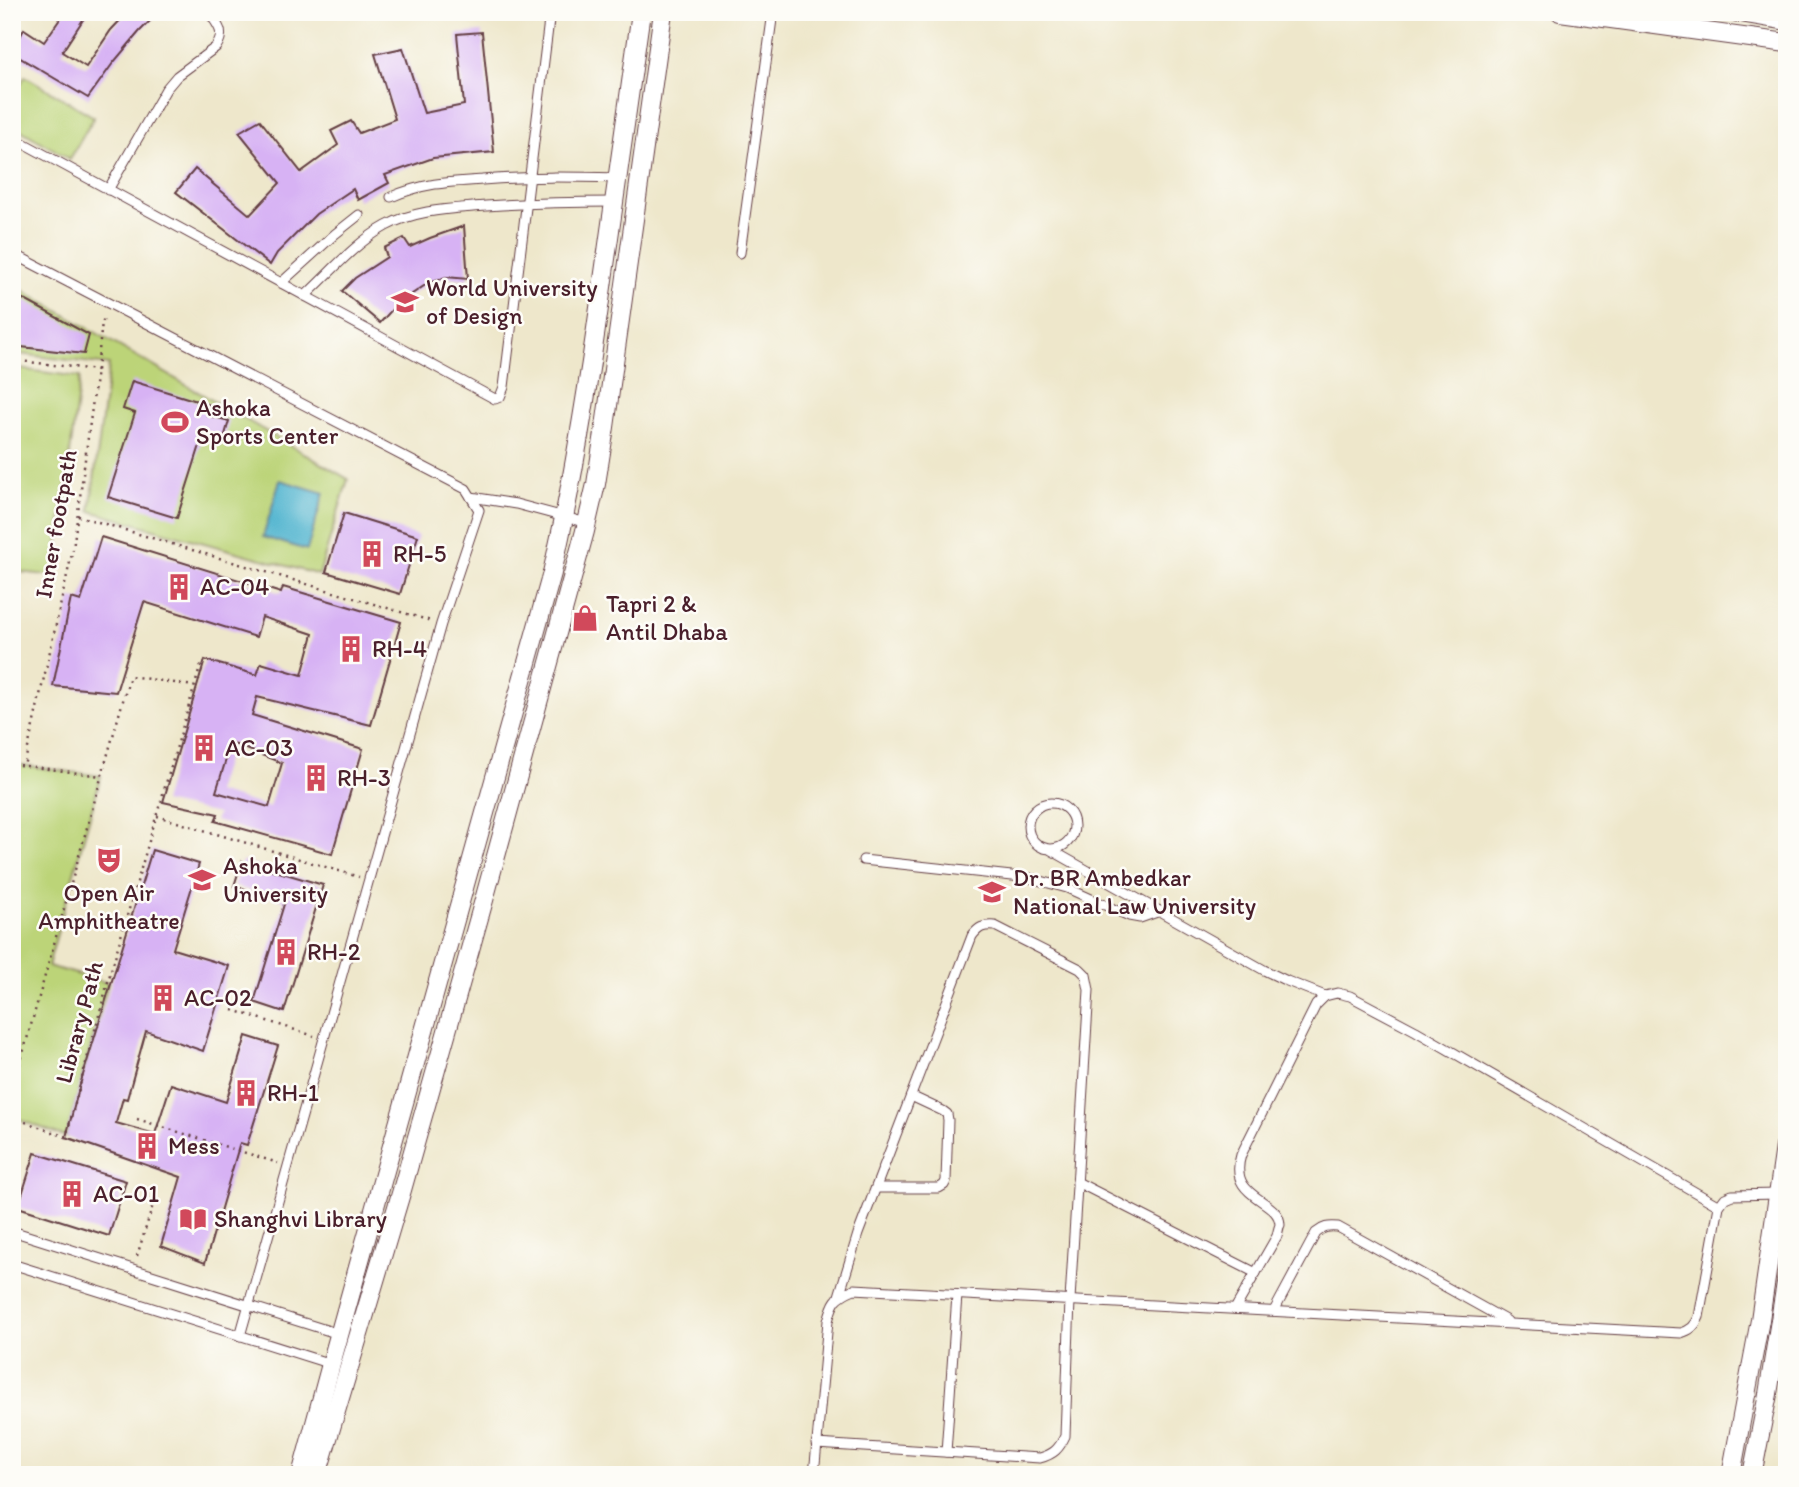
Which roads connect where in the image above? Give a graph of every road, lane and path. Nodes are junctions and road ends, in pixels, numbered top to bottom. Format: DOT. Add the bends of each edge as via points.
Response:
graph roads {
  1 [pos="209,12"];
  2 [pos="550,12"];
  3 [pos="641,12"];
  4 [pos="663,12"];
  5 [pos="774,12"];
  6 [pos="1560,12"];
  7 [pos="1734,12"];
  8 [pos="1787,21"];
  9 [pos="1787,43"];
  10 [pos="12,137"];
  11 [pos="530,176"];
  12 [pos="618,178"];
  13 [pos="108,190"];
  14 [pos="391,197"];
  15 [pos="615,202"];
  16 [pos="527,203"];
  17 [pos="359,215"];
  18 [pos="12,253"];
  19 [pos="740,253"];
  20 [pos="281,284"];
  21 [pos="305,296"];
  22 [pos="115,306"];
  23 [pos="12,360"];
  24 [pos="97,370"];
  25 [pos="471,497"];
  26 [pos="77,516"];
  27 [pos="565,517"];
  28 [pos="587,523"];
  29 [pos="440,624"];
  30 [pos="202,660"];
  31 [pos="194,686"];
  32 [pos="12,764"];
  33 [pos="24,766"];
  34 [pos="101,776"];
  35 [pos="157,816"];
  36 [pos="1051,850"];
  37 [pos="863,860"];
  38 [pos="369,880"];
  39 [pos="1160,911"];
  40 [pos="1325,996"];
  41 [pos="233,1010"];
  42 [pos="324,1039"];
  43 [pos="12,1092"];
  44 [pos="911,1096"];
  45 [pos="12,1117"];
  46 [pos="137,1119"];
  47 [pos="1787,1132"];
  48 [pos="1785,1156"];
  49 [pos="288,1167"];
  50 [pos="1077,1182"];
  51 [pos="876,1188"];
  52 [pos="156,1192"];
  53 [pos="1778,1194"];
  54 [pos="1719,1206"];
  55 [pos="12,1231"];
  56 [pos="12,1264"];
  57 [pos="133,1269"];
  58 [pos="1256,1273"];
  59 [pos="1787,1277"];
  60 [pos="957,1295"];
  61 [pos="839,1296"];
  62 [pos="1070,1300"];
  63 [pos="1785,1305"];
  64 [pos="249,1306"];
  65 [pos="1235,1309"];
  66 [pos="1274,1311"];
  67 [pos="1511,1323"];
  68 [pos="339,1334"];
  69 [pos="240,1336"];
  70 [pos="331,1364"];
  71 [pos="816,1444"];
  72 [pos="946,1452"];
  73 [pos="302,1475"];
  74 [pos="317,1475"];
  75 [pos="814,1475"];
  76 [pos="1731,1475"];
  77 [pos="1752,1475"];
  1 -- 13 [label="lane" via="220,30 220,40 166,89"];
  2 -- 11 [label="lane"];
  3 -- 12 [label="street"];
  4 -- 28 [label="street" via="605,427"];
  5 -- 19 [label="lane"];
  6 -- 9 [label="street"];
  7 -- 8 [label="street"];
  10 -- 13 [label="lane"];
  11 -- 12 [label="lane"];
  11 -- 14 [label="lane" via="434,183"];
  11 -- 16 [label="lane"];
  12 -- 15 [label="street"];
  13 -- 20 [label="lane"];
  15 -- 16 [label="lane"];
  15 -- 27 [label="street"];
  16 -- 21 [label="lane" via="440,209 388,225 367,238"];
  16 -- 21 [label="lane" via="500,397 489,397"];
  17 -- 20 [label="lane"];
  18 -- 22 [label="lane"];
  20 -- 21 [label="lane"];
  22 -- 24 [label="path, Inner footpath" via="102,322"];
  22 -- 25 [label="lane" via="466,489"];
  23 -- 24 [label="path"];
  24 -- 26 [label="path, Inner footpath"];
  25 -- 27 [label="lane"];
  25 -- 29 [label="lane" via="479,510"];
  26 -- 29 [label="path"];
  26 -- 33 [label="path, Inner footpath"];
  27 -- 28 [label="lane"];
  27 -- 68 [label="street"];
  28 -- 74 [label="street" via="402,1190"];
  29 -- 38 [label="lane"];
  30 -- 31 [label="path, Library Path"];
  31 -- 34 [label="path" via="130,676"];
  31 -- 35 [label="path, Library Path"];
  32 -- 33 [label="path"];
  33 -- 34 [label="path"];
  34 -- 43 [label="path"];
  35 -- 38 [label="path"];
  35 -- 45 [label="path, Library Path" via="66,1138"];
  36 -- 36 [label="lane" via="1065,845 1074,832 1072,816 1061,804 1038,807 1027,826 1032,840"];
  36 -- 39 [label="lane"];
  37 -- 39 [label="lane" via="1030,878 1067,888 1129,916 1140,918"];
  38 -- 42 [label="lane"];
  39 -- 40 [label="lane" via="1275,976"];
  40 -- 54 [label="lane" via="1350,996 1416,1031"];
  40 -- 58 [label="lane" via="1316,1005 1238,1165 1247,1189 1278,1217 1280,1226"];
  41 -- 42 [label="path"];
  42 -- 49 [label="lane"];
  44 -- 50 [label="lane" via="979,927 995,926 1080,969 1089,990"];
  44 -- 51 [label="lane"];
  44 -- 51 [label="lane" via="947,1114 946,1181 939,1188"];
  46 -- 49 [label="path"];
  47 -- 48 [label="street"];
  48 -- 53 [label="street"];
  49 -- 64 [label="lane"];
  50 -- 58 [label="lane"];
  50 -- 62 [label="lane"];
  51 -- 61 [label="lane"];
  52 -- 57 [label="path"];
  53 -- 54 [label="lane" via="1732,1195"];
  53 -- 76 [label="street"];
  54 -- 67 [label="lane" via="1699,1317 1688,1331"];
  55 -- 57 [label="lane"];
  56 -- 69 [label="lane"];
  57 -- 64 [label="lane"];
  58 -- 65 [label="lane"];
  59 -- 63 [label="street"];
  60 -- 61 [label="lane" via="854,1289"];
  60 -- 62 [label="lane"];
  60 -- 72 [label="lane"];
  61 -- 71 [label="lane" via="828,1321"];
  62 -- 65 [label="lane"];
  62 -- 72 [label="lane" via="1065,1436 1059,1448 1040,1458"];
  63 -- 77 [label="street"];
  64 -- 68 [label="lane"];
  64 -- 69 [label="lane"];
  65 -- 66 [label="lane"];
  66 -- 67 [label="lane"];
  66 -- 67 [label="lane" via="1316,1233 1329,1226"];
  68 -- 70 [label="street"];
  69 -- 70 [label="lane"];
  70 -- 73 [label="street"];
  71 -- 72 [label="lane"];
  71 -- 75 [label="lane"];
}
